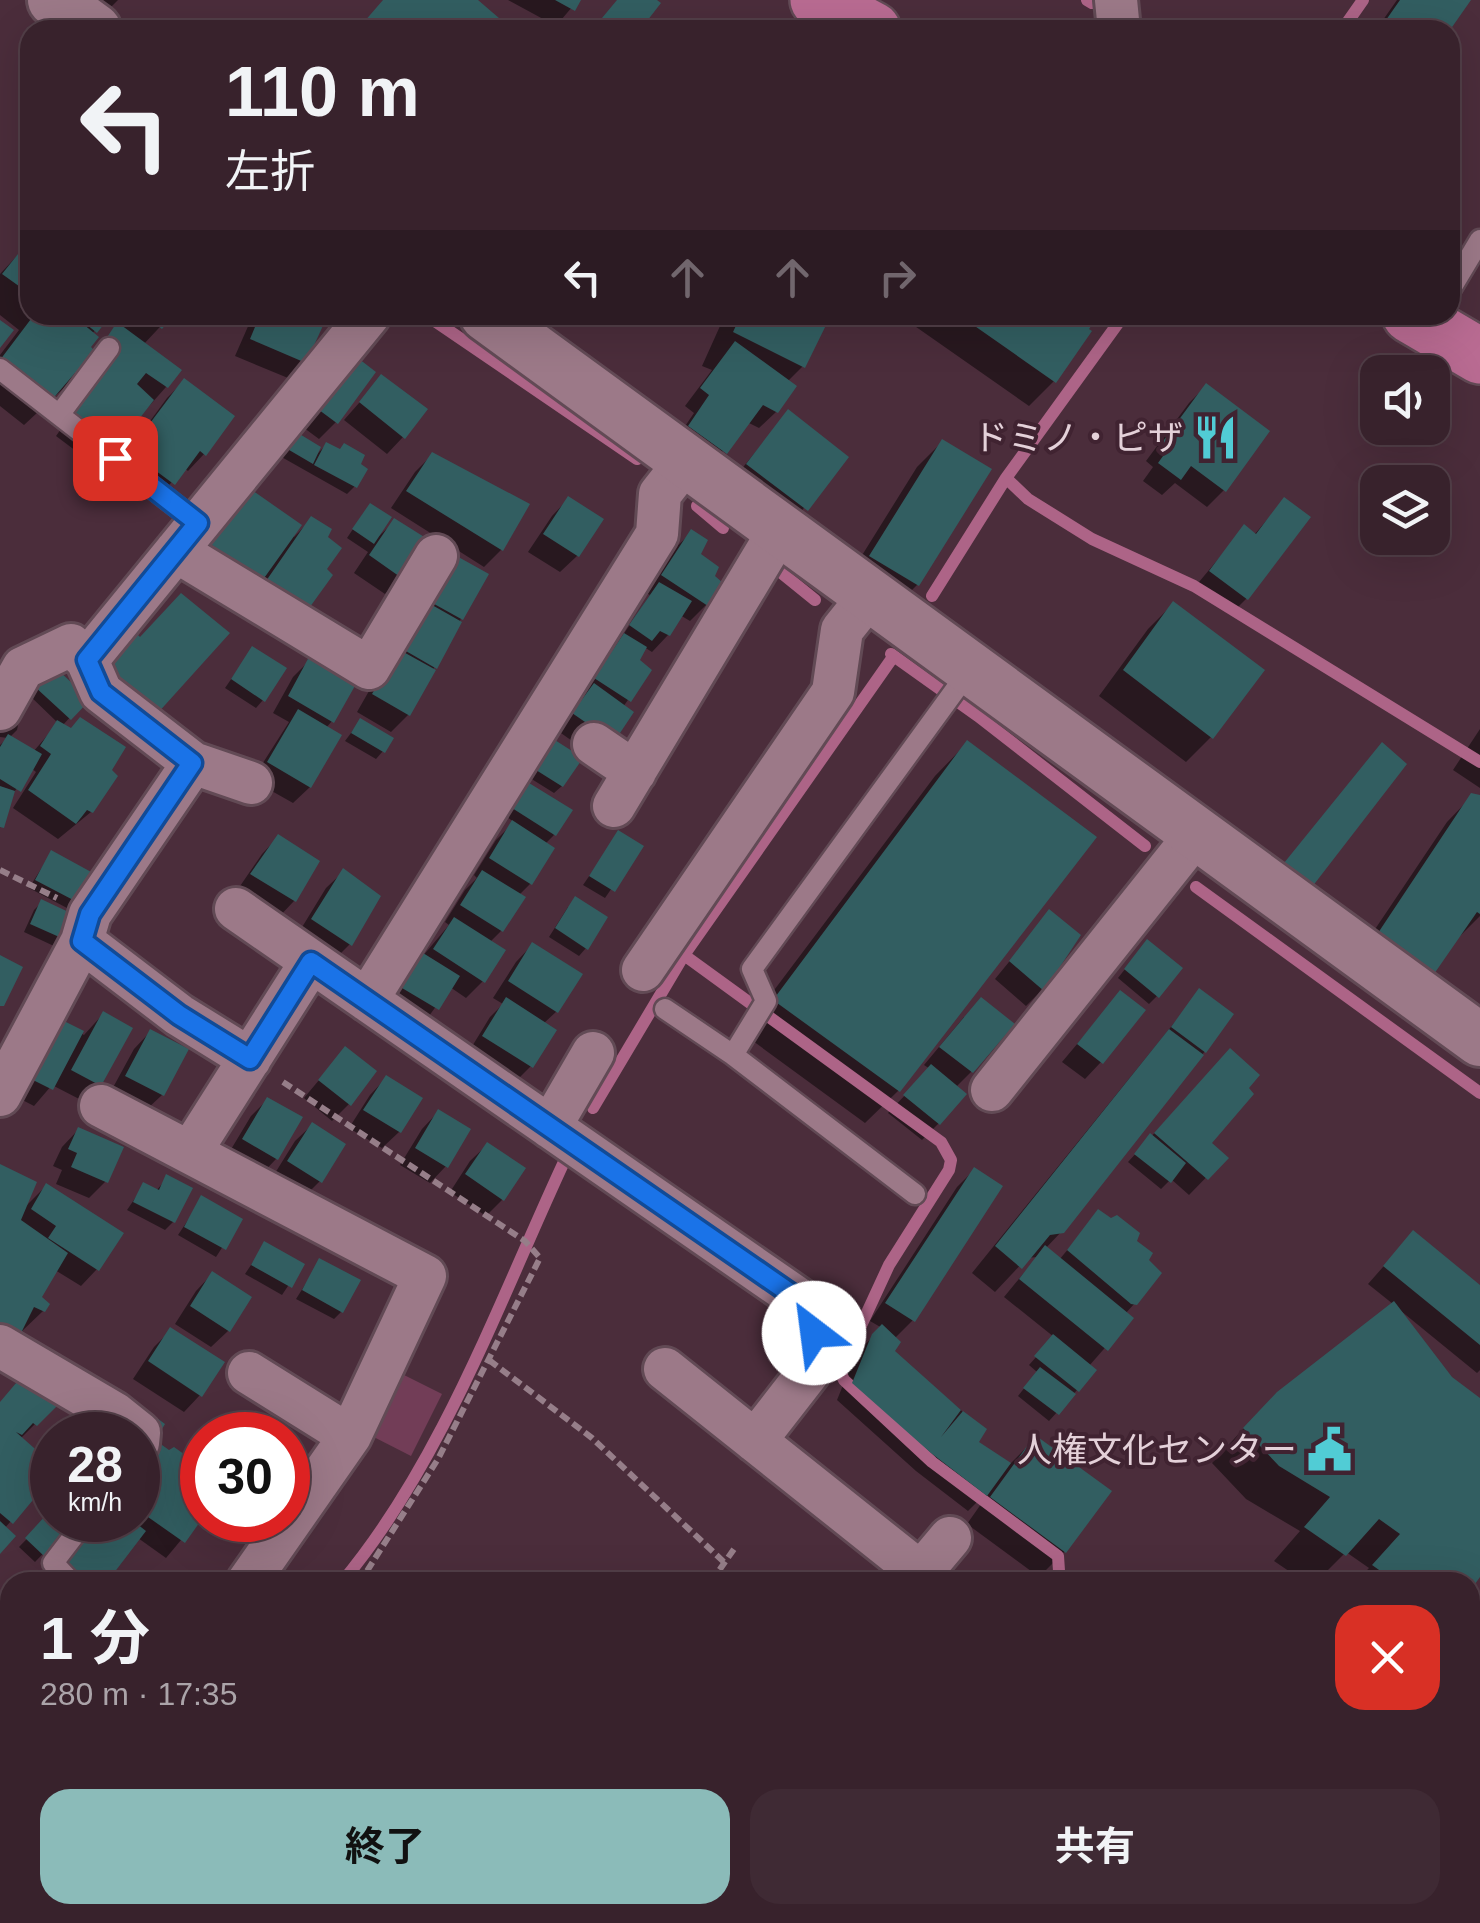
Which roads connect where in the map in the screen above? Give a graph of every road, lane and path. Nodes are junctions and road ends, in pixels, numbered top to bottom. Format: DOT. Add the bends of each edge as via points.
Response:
graph roads {
  1 [pos="54,0"];
  2 [pos="818,0"];
  3 [pos="81,20"];
  4 [pos="855,20"];
  5 [pos="1480,240"];
  6 [pos="1460,269"];
  7 [pos="361,325"];
  8 [pos="500,325"];
  9 [pos="1447,325"];
  10 [pos="109,348"];
  11 [pos="1478,351"];
  12 [pos="0,369"];
  13 [pos="59,415"];
  14 [pos="686,461"];
  15 [pos="780,529"];
  16 [pos="187,537"];
  17 [pos="436,556"];
  18 [pos="870,595"];
  19 [pos="87,660"];
  20 [pos="11,664"];
  21 [pos="965,676"];
  22 [pos="0,708"];
  23 [pos="594,744"];
  24 [pos="192,763"];
  25 [pos="252,783"];
  26 [pos="1197,833"];
  27 [pos="0,870"];
  28 [pos="236,909"];
  29 [pos="86,928"];
  30 [pos="311,962"];
  31 [pos="643,970"];
  32 [pos="367,1000"];
  33 [pos="665,1009"];
  34 [pos="1480,1040"];
  35 [pos="593,1053"];
  36 [pos="732,1055"];
  37 [pos="250,1059"];
  38 [pos="992,1090"];
  39 [pos="0,1096"];
  40 [pos="101,1106"];
  41 [pos="550,1127"];
  42 [pos="191,1151"];
  43 [pos="915,1194"];
  44 [pos="0,1346"];
  45 [pos="489,1360"];
  46 [pos="665,1369"];
  47 [pos="249,1373"];
  48 [pos="112,1412"];
  49 [pos="350,1436"];
  50 [pos="755,1441"];
  51 [pos="950,1538"];
  52 [pos="69,1542"];
  53 [pos="734,1549"];
  54 [pos="724,1563"];
  55 [pos="62,1572"];
  56 [pos="255,1572"];
  57 [pos="718,1572"];
  58 [pos="910,1572"];
  59 [pos="922,1572"];
  1 -- 3 [label="street"];
  2 -- 4 [label="main road"];
  5 -- 6 [label="lane"];
  7 -- 16 [label="street"];
  8 -- 14 [label="street"];
  9 -- 11 [label="main road"];
  10 -- 13 [label="lane"];
  12 -- 13 [label="lane"];
  13 -- 16 [label="lane"];
  14 -- 15 [label="street"];
  14 -- 32 [label="street" via="660,494 657,534"];
  15 -- 18 [label="street"];
  15 -- 23 [label="street" via="680,658 625,789"];
  16 -- 17 [label="street" via="369,668"];
  16 -- 19 [label="street"];
  18 -- 21 [label="street"];
  18 -- 31 [label="street" via="842,630 834,692 685,871"];
  19 -- 20 [label="street" via="71,644"];
  19 -- 24 [label="street" via="101,692"];
  20 -- 22 [label="street"];
  21 -- 26 [label="street"];
  21 -- 36 [label="lane" via="752,969 766,1001"];
  24 -- 25 [label="street"];
  24 -- 29 [label="street"];
  26 -- 34 [label="street"];
  26 -- 38 [label="street"];
  27 -- 29 [label="path"];
  28 -- 30 [label="street"];
  29 -- 37 [label="street" via="179,1015"];
  29 -- 39 [label="street"];
  30 -- 32 [label="street"];
  30 -- 37 [label="street"];
  32 -- 41 [label="street"];
  33 -- 36 [label="lane"];
  35 -- 41 [label="street"];
  36 -- 43 [label="lane"];
  37 -- 42 [label="street"];
  40 -- 42 [label="street"];
  41 -- 50 [label="street" via="810,1307 818,1360"];
  42 -- 49 [label="street" via="426,1276"];
  44 -- 48 [label="street"];
  45 -- 54 [label="path" via="592,1438"];
  46 -- 50 [label="street"];
  47 -- 49 [label="street"];
  49 -- 56 [label="street"];
  50 -- 58 [label="street"];
  51 -- 59 [label="street"];
  52 -- 55 [label="lane" via="53,1563"];
  53 -- 54 [label="path"];
  54 -- 57 [label="path"];
}
